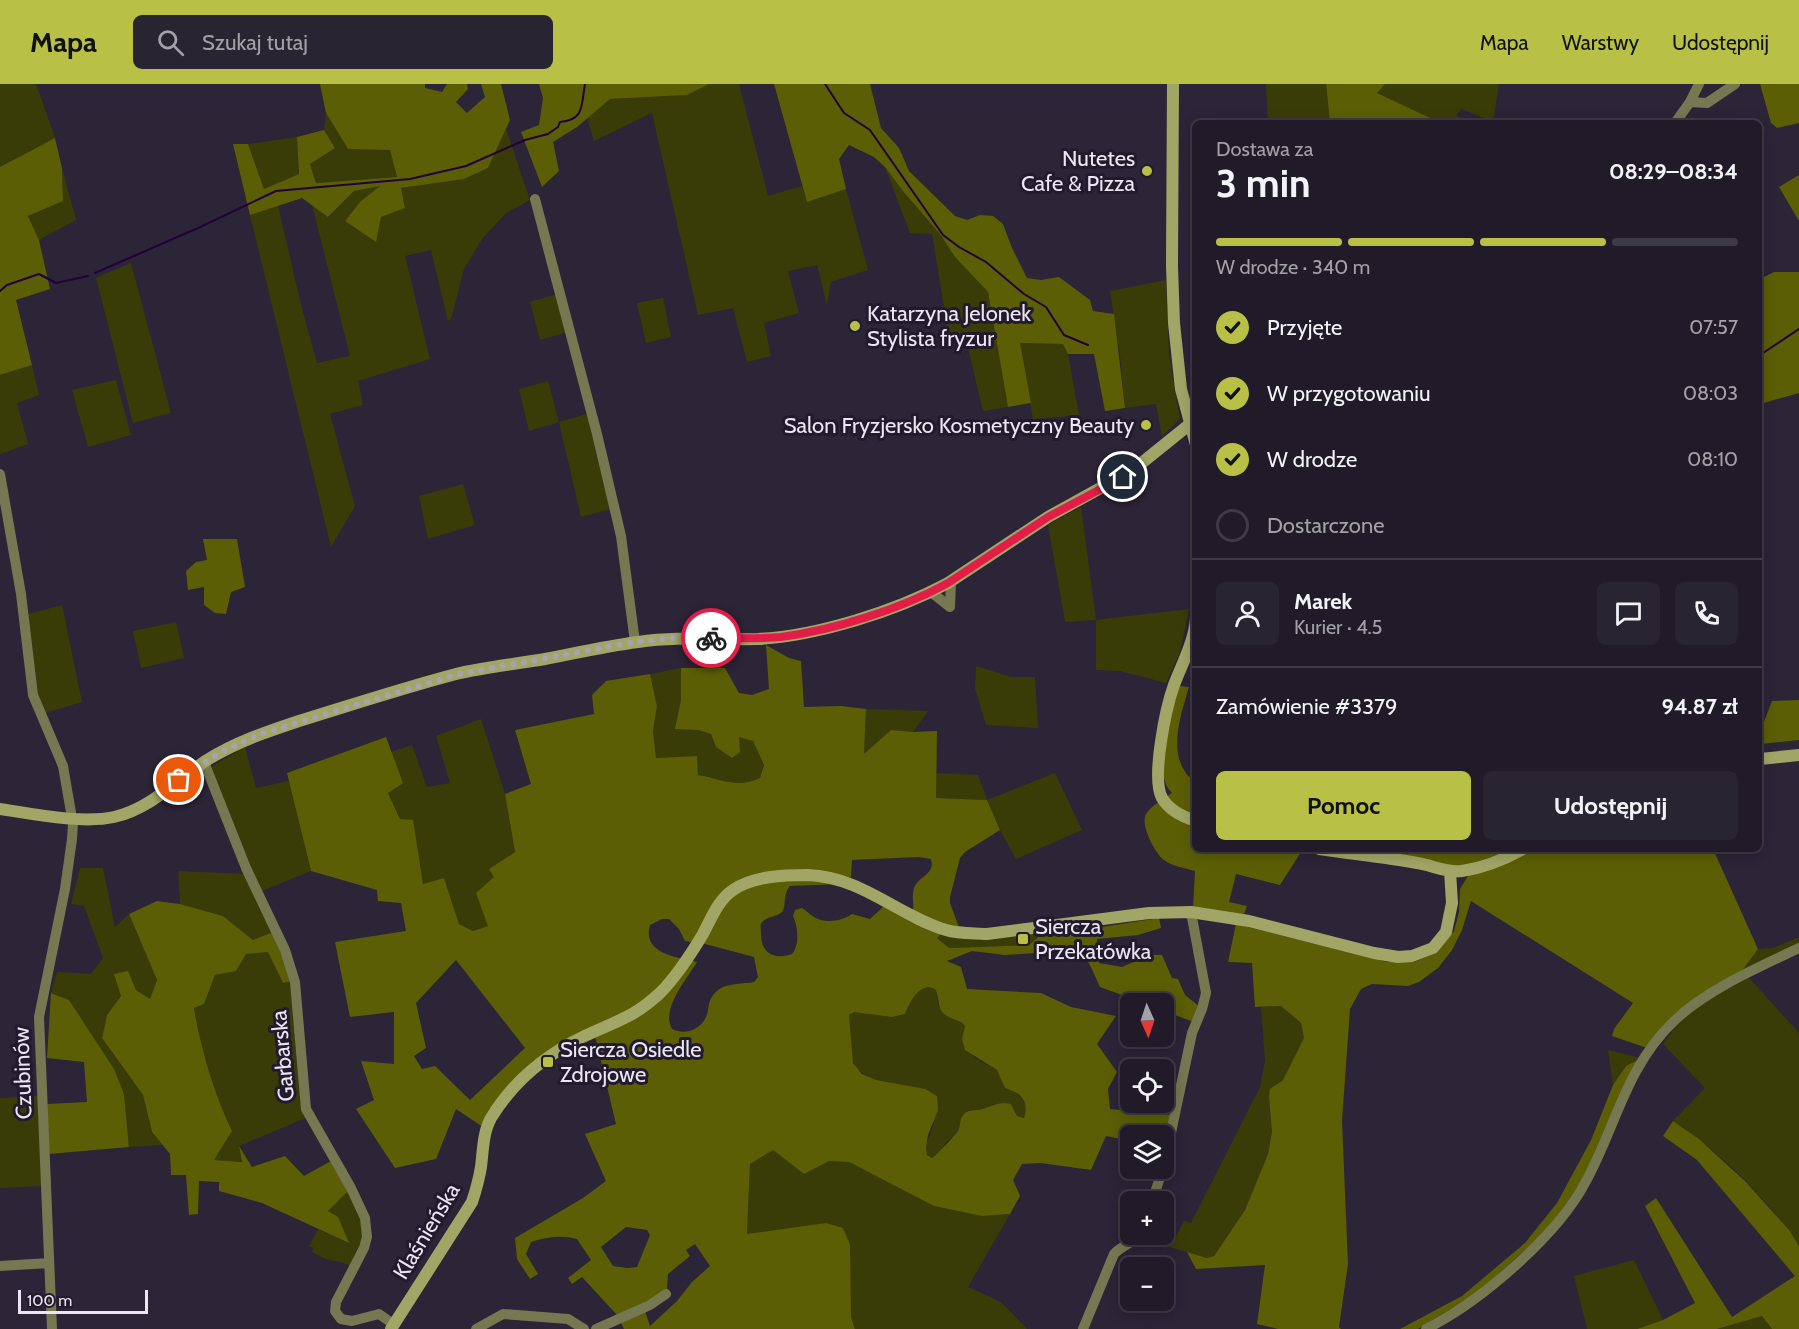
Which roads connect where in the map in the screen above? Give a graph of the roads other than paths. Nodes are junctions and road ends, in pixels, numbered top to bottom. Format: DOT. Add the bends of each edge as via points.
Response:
graph roads {
  1 [pos="1173,84"];
  2 [pos="1699,84"];
  3 [pos="1735,84"];
  4 [pos="1690,102"];
  5 [pos="1677,120"];
  6 [pos="535,199"];
  7 [pos="1192,423"];
  8 [pos="0,474"];
  9 [pos="951,581"];
  10 [pos="931,592"];
  11 [pos="1192,636"];
  12 [pos="635,642"];
  13 [pos="1799,755"];
  14 [pos="1762,759"];
  15 [pos="204,762"];
  16 [pos="0,809"];
  17 [pos="72,818"];
  18 [pos="1192,819"];
  19 [pos="1342,852"];
  20 [pos="1517,852"];
  21 [pos="1449,871"];
  22 [pos="1191,912"];
  23 [pos="1799,948"];
  24 [pos="1173,1125"];
  25 [pos="1126,1245"];
  26 [pos="49,1263"];
  27 [pos="0,1266"];
  28 [pos="666,1294"];
  29 [pos="392,1327"];
  30 [pos="52,1329"];
  31 [pos="476,1329"];
  32 [pos="584,1329"];
  33 [pos="596,1329"];
  34 [pos="1083,1329"];
  35 [pos="1426,1329"];
  1 -- 7 [label="street" via="1172,289 1179,372"];
  2 -- 4 [label="street"];
  3 -- 4 [label="street" via="1707,103"];
  4 -- 5 [label="street"];
  6 -- 12 [label="street" via="621,536"];
  7 -- 9 [label="street" via="1133,470 1048,517"];
  8 -- 17 [label="street, Czubinów" via="20,583 33,695 63,766"];
  9 -- 10 [label="street"];
  9 -- 10 [label="street" via="950,607"];
  10 -- 12 [label="street" via="806,633 758,639 671,638"];
  11 -- 18 [label="street" via="1173,688 1157,767 1163,799 1179,814"];
  12 -- 15 [label="street" via="448,676 260,734"];
  13 -- 14 [label="street"];
  15 -- 17 [label="street" via="136,810 111,818"];
  15 -- 29 [label="street, Garbarska" via="295,982 306,1108 365,1218 364,1248 335,1311 341,1319 352,1321 379,1314"];
  16 -- 17 [label="street"];
  17 -- 26 [label="street, Czubinów" via="65,889 39,1017"];
  19 -- 21 [label="street"];
  20 -- 21 [label="street" via="1478,867"];
  21 -- 22 [label="street, Klaśnieńska" via="1452,903 1446,932 1432,948 1412,956 1374,953 1249,921"];
  22 -- 24 [label="street" via="1206,993 1192,1033"];
  22 -- 29 [label="street, Klaśnieńska" via="1149,913 987,934 960,933 938,927 836,879 786,876 742,884 719,904 662,991 639,1011 597,1030 527,1072 486,1130 472,1202"];
  23 -- 35 [label="street" via="1695,1003 1673,1022 1646,1053 1585,1184 1566,1214 1501,1277"];
  25 -- 34 [label="street" via="1114,1254"];
  26 -- 27 [label="street"];
  26 -- 30 [label="street, Czubinów"];
  28 -- 33 [label="street"];
  31 -- 32 [label="street" via="503,1314 568,1319"];
}
